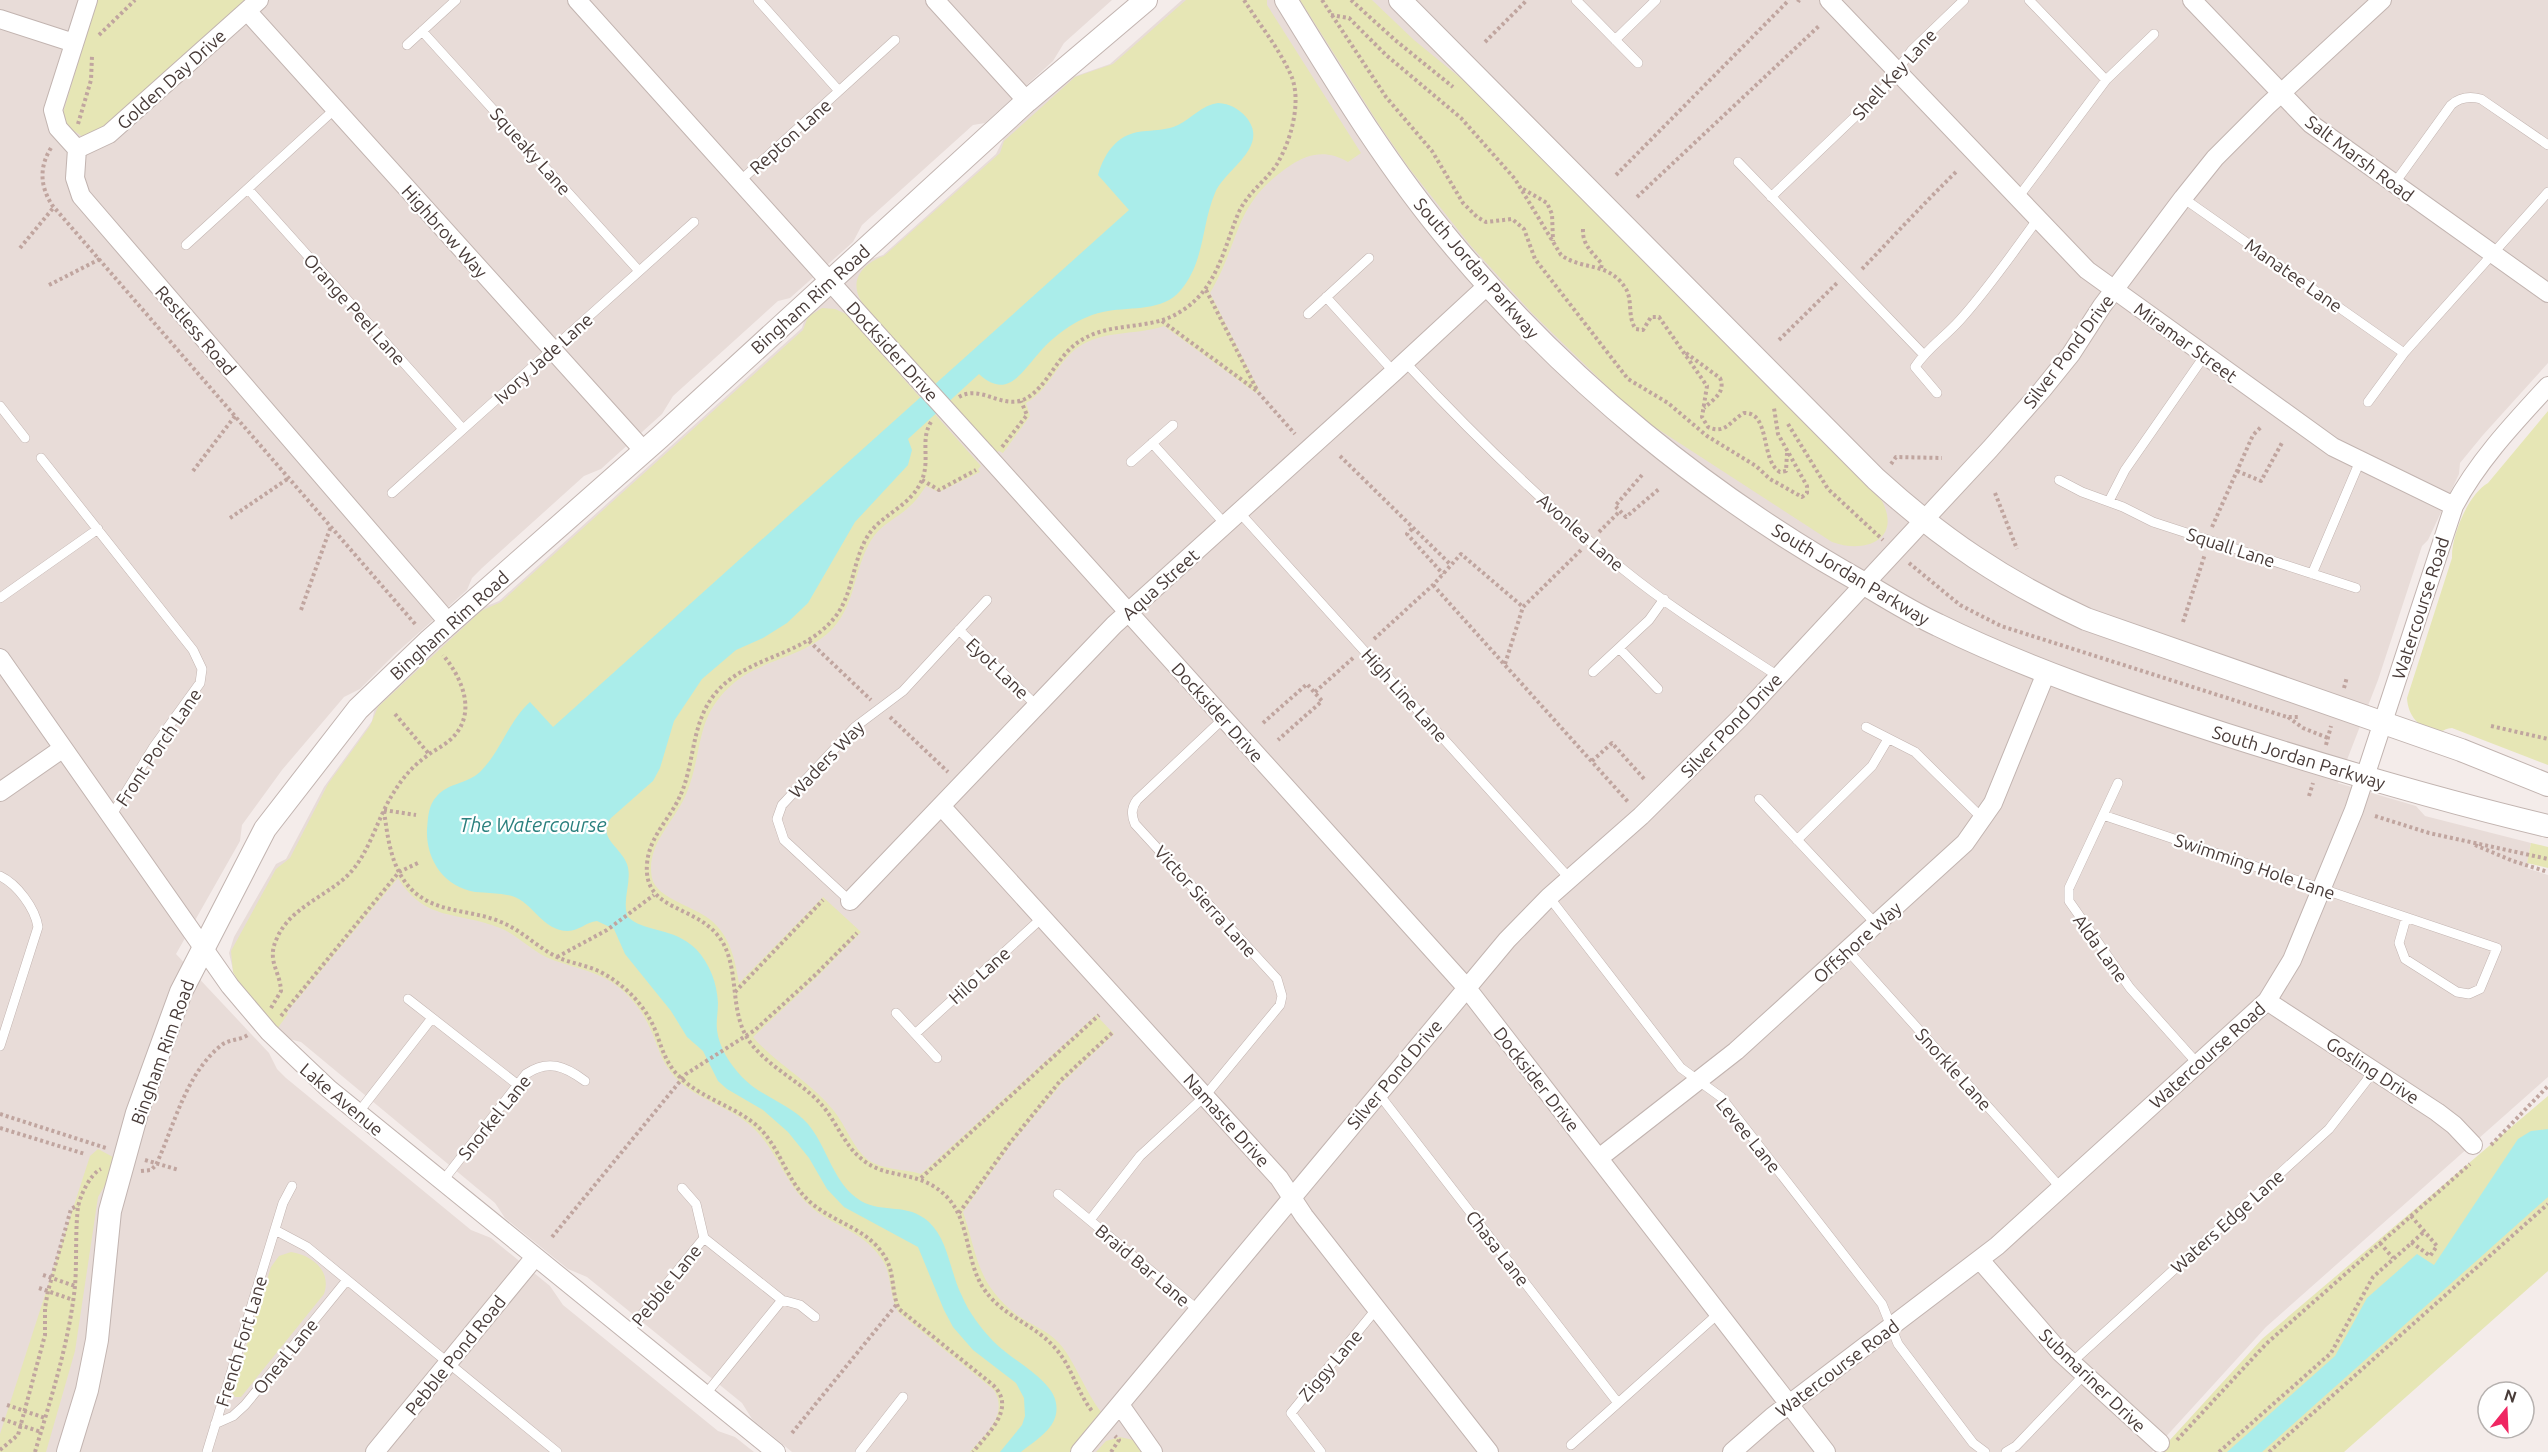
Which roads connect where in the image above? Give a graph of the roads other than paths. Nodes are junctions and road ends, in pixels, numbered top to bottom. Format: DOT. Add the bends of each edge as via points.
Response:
graph roads {
  1 [pos="88,0"];
  2 [pos="456,0"];
  3 [pos="577,0"];
  4 [pos="758,0"];
  5 [pos="936,0"];
  6 [pos="1146,0"];
  7 [pos="1286,0"];
  8 [pos="1400,0"];
  9 [pos="1576,0"];
  10 [pos="1656,0"];
  11 [pos="1829,0"];
  12 [pos="1964,0"];
  13 [pos="2029,0"];
  14 [pos="2192,0"];
  15 [pos="2378,1"];
  16 [pos="253,6"];
  17 [pos="0,19"];
  18 [pos="422,31"];
  19 [pos="2154,34"];
  20 [pos="895,40"];
  21 [pos="1615,40"];
  22 [pos="74,43"];
  23 [pos="407,45"];
  24 [pos="1638,63"];
  25 [pos="1897,72"];
  26 [pos="2106,80"];
  27 [pos="839,91"];
  28 [pos="2281,95"];
  29 [pos="1027,101"];
  30 [pos="335,109"];
  31 [pos="2548,145"];
  32 [pos="77,149"];
  33 [pos="1738,162"];
  34 [pos="740,181"];
  35 [pos="2394,184"];
  36 [pos="248,189"];
  37 [pos="2548,192"];
  38 [pos="1772,197"];
  39 [pos="2183,198"];
  40 [pos="2017,199"];
  41 [pos="2037,220"];
  42 [pos="694,222"];
  43 [pos="186,245"];
  44 [pos="2493,253"];
  45 [pos="1369,258"];
  46 [pos="639,271"];
  47 [pos="830,280"];
  48 [pos="1488,285"];
  49 [pos="2114,290"];
  50 [pos="2548,293"];
  51 [pos="1326,297"];
  52 [pos="1308,314"];
  53 [pos="552,350"];
  54 [pos="2404,353"];
  55 [pos="1923,354"];
  56 [pos="2205,355"];
  57 [pos="1400,367"];
  58 [pos="2548,386"];
  59 [pos="1936,393"];
  60 [pos="2368,402"];
  61 [pos="0,406"];
  62 [pos="1173,425"];
  63 [pos="463,429"];
  64 [pos="25,438"];
  65 [pos="1152,443"];
  66 [pos="644,452"];
  67 [pos="41,458"];
  68 [pos="2360,461"];
  69 [pos="1131,462"];
  70 [pos="2059,480"];
  71 [pos="392,493"];
  72 [pos="2109,501"];
  73 [pos="2454,506"];
  74 [pos="1232,518"];
  75 [pos="1922,520"];
  76 [pos="99,529"];
  77 [pos="2312,574"];
  78 [pos="1863,584"];
  79 [pos="2356,588"];
  80 [pos="0,598"];
  81 [pos="1664,599"];
  82 [pos="987,600"];
  83 [pos="1128,612"];
  84 [pos="449,623"];
  85 [pos="959,630"];
  86 [pos="1619,648"];
  87 [pos="0,658"];
  88 [pos="1593,672"];
  89 [pos="2046,672"];
  90 [pos="1778,676"];
  91 [pos="1658,689"];
  92 [pos="1037,706"];
  93 [pos="1224,718"];
  94 [pos="2384,723"];
  95 [pos="1866,727"];
  96 [pos="1888,739"];
  97 [pos="62,749"];
  98 [pos="2366,778"];
  99 [pos="2118,783"];
  100 [pos="2548,785"];
  101 [pos="0,792"];
  102 [pos="1759,799"];
  103 [pos="941,806"];
  104 [pos="2103,815"];
  105 [pos="110,818"];
  106 [pos="1983,820"];
  107 [pos="2548,826"];
  108 [pos="1797,840"];
  109 [pos="0,876"];
  110 [pos="1570,879"];
  111 [pos="2323,889"];
  112 [pos="1549,897"];
  113 [pos="850,901"];
  114 [pos="1044,916"];
  115 [pos="2406,918"];
  116 [pos="1876,924"];
  117 [pos="203,950"];
  118 [pos="1848,951"];
  119 [pos="1466,987"];
  120 [pos="408,999"];
  121 [pos="2267,1001"];
  122 [pos="896,1013"];
  123 [pos="432,1018"];
  124 [pos="3,1026"];
  125 [pos="915,1034"];
  126 [pos="0,1046"];
  127 [pos="937,1058"];
  128 [pos="2198,1063"];
  129 [pos="2374,1071"];
  130 [pos="1698,1080"];
  131 [pos="585,1081"];
  132 [pos="518,1085"];
  133 [pos="1378,1093"];
  134 [pos="1205,1096"];
  135 [pos="358,1113"];
  136 [pos="2478,1152"];
  137 [pos="1599,1158"];
  138 [pos="442,1182"];
  139 [pos="292,1186"];
  140 [pos="2060,1187"];
  141 [pos="682,1188"];
  142 [pos="1058,1194"];
  143 [pos="1292,1196"];
  144 [pos="1089,1221"];
  145 [pos="275,1230"];
  146 [pos="705,1238"];
  147 [pos="535,1257"];
  148 [pos="1980,1260"];
  149 [pos="347,1280"];
  150 [pos="782,1300"];
  151 [pos="1378,1307"];
  152 [pos="1197,1309"];
  153 [pos="1719,1313"];
  154 [pos="815,1317"];
  155 [pos="1893,1326"];
  156 [pos="627,1333"];
  157 [pos="448,1363"];
  158 [pos="2077,1369"];
  159 [pos="705,1395"];
  160 [pos="903,1397"];
  161 [pos="1618,1403"];
  162 [pos="1789,1404"];
  163 [pos="1120,1405"];
  164 [pos="215,1424"];
  165 [pos="2166,1444"];
  166 [pos="1570,1445"];
  167 [pos="68,1452"];
  168 [pos="207,1452"];
  169 [pos="375,1452"];
  170 [pos="557,1452"];
  171 [pos="776,1452"];
  172 [pos="860,1452"];
  173 [pos="1080,1452"];
  174 [pos="1153,1452"];
  175 [pos="1321,1452"];
  176 [pos="1489,1452"];
  177 [pos="1732,1452"];
  178 [pos="1826,1452"];
  179 [pos="1985,1452"];
  180 [pos="2006,1452"];
  1 -- 22 [label="street"];
  2 -- 18 [label="lane"];
  3 -- 34 [label="street, Docksider Drive"];
  4 -- 27 [label="lane, Repton Lane"];
  5 -- 29 [label="street"];
  6 -- 29 [label="street, Bingham Rim Road"];
  7 -- 48 [label="street, South Jordan Parkway" via="1399,177"];
  8 -- 75 [label="street" via="1876,479"];
  9 -- 21 [label="lane"];
  10 -- 21 [label="lane"];
  11 -- 25 [label="street, Miramar Street"];
  12 -- 25 [label="lane, Shell Key Lane" via="1912,50"];
  13 -- 26 [label="lane"];
  14 -- 28 [label="street, Salt Marsh Road"];
  15 -- 28 [label="street, Silver Pond Drive"];
  16 -- 30 [label="street, Highbrow Way"];
  16 -- 32 [label="street, Golden Day Drive" via="109,134"];
  17 -- 22 [label="street"];
  18 -- 23 [label="lane"];
  18 -- 46 [label="lane, Squeaky Lane"];
  19 -- 26 [label="lane"];
  20 -- 27 [label="lane, Repton Lane"];
  21 -- 24 [label="lane"];
  22 -- 32 [label="street" via="53,110 55,122 71,130"];
  25 -- 38 [label="lane, Shell Key Lane"];
  25 -- 40 [label="street, Miramar Street"];
  26 -- 40 [label="lane"];
  27 -- 34 [label="lane, Repton Lane"];
  28 -- 35 [label="street, Salt Marsh Road" via="2311,124"];
  28 -- 39 [label="street, Silver Pond Drive" via="2233,140"];
  29 -- 47 [label="street, Bingham Rim Road"];
  30 -- 36 [label="lane"];
  30 -- 53 [label="street, Highbrow Way"];
  31 -- 35 [label="lane" via="2481,99 2466,97 2451,105"];
  32 -- 84 [label="street, Restless Road" via="76,186 87,204"];
  33 -- 38 [label="lane"];
  34 -- 47 [label="street, Docksider Drive"];
  35 -- 44 [label="street, Salt Marsh Road"];
  36 -- 43 [label="lane"];
  36 -- 63 [label="lane, Orange Peel Lane"];
  37 -- 44 [label="lane"];
  38 -- 55 [label="lane"];
  39 -- 49 [label="street, Silver Pond Drive"];
  39 -- 54 [label="lane, Manatee Lane"];
  40 -- 41 [label="street, Miramar Street"];
  41 -- 49 [label="street, Miramar Street" via="2087,270"];
  41 -- 55 [label="lane" via="1958,323"];
  42 -- 46 [label="lane, Ivory Jade Lane"];
  44 -- 50 [label="street, Salt Marsh Road"];
  44 -- 54 [label="lane"];
  45 -- 51 [label="lane"];
  46 -- 53 [label="lane, Ivory Jade Lane"];
  47 -- 66 [label="street, Bingham Rim Road"];
  47 -- 83 [label="street, Docksider Drive, bridge" via="887,345 993,451"];
  48 -- 57 [label="street, Aqua Street"];
  48 -- 78 [label="street, South Jordan Parkway" via="1585,384 1658,445 1810,554"];
  49 -- 56 [label="street, Miramar Street"];
  49 -- 75 [label="street, Silver Pond Drive" via="2042,390"];
  51 -- 52 [label="lane"];
  51 -- 57 [label="lane, Avonlea Lane"];
  53 -- 63 [label="lane, Ivory Jade Lane"];
  53 -- 66 [label="street, Highbrow Way"];
  54 -- 60 [label="lane"];
  55 -- 59 [label="lane" via="1915,367"];
  56 -- 68 [label="street, Miramar Street" via="2333,447"];
  56 -- 72 [label="lane" via="2125,470"];
  57 -- 74 [label="street, Aqua Street"];
  57 -- 81 [label="lane, Avonlea Lane" via="1590,541"];
  58 -- 73 [label="street, Watercourse Road" via="2492,449"];
  61 -- 64 [label="lane"];
  62 -- 65 [label="lane"];
  63 -- 71 [label="lane, Ivory Jade Lane"];
  65 -- 69 [label="lane"];
  65 -- 74 [label="lane, High Line Lane"];
  66 -- 84 [label="street, Bingham Rim Road"];
  67 -- 76 [label="lane"];
  68 -- 73 [label="street, Miramar Street"];
  68 -- 77 [label="lane"];
  70 -- 72 [label="lane, Squall Lane"];
  72 -- 77 [label="lane, Squall Lane" via="2153,522"];
  73 -- 94 [label="street, Watercourse Road"];
  74 -- 83 [label="street, Aqua Street"];
  74 -- 110 [label="lane, High Line Lane" via="1363,649"];
  75 -- 78 [label="street, Silver Pond Drive"];
  75 -- 94 [label="street" via="2005,578 2085,619"];
  76 -- 80 [label="lane"];
  76 -- 105 [label="lane, Front Porch Lane" via="193,650 202,676"];
  77 -- 79 [label="lane, Squall Lane"];
  78 -- 89 [label="street, South Jordan Parkway" via="1940,626"];
  78 -- 90 [label="street, Silver Pond Drive"];
  81 -- 86 [label="lane" via="1649,620"];
  81 -- 90 [label="lane, Avonlea Lane"];
  82 -- 85 [label="lane, Waders Way"];
  83 -- 92 [label="street, Aqua Street"];
  83 -- 93 [label="street, Docksider Drive"];
  84 -- 117 [label="street, Bingham Rim Road" via="358,709 265,829"];
  85 -- 92 [label="lane, Eyot Lane"];
  85 -- 113 [label="lane, Waders Way" via="903,691 855,727 779,812 778,827 784,840"];
  86 -- 88 [label="lane"];
  86 -- 91 [label="lane"];
  87 -- 97 [label="street, Lake Avenue"];
  89 -- 98 [label="street, South Jordan Parkway" via="2130,704"];
  89 -- 106 [label="street, Offshore Way" via="2001,786"];
  90 -- 110 [label="street, Silver Pond Drive" via="1700,760"];
  92 -- 103 [label="street, Aqua Street"];
  93 -- 119 [label="street, Docksider Drive"];
  93 -- 134 [label="lane, Victor Sierra Lane" via="1137,800 1132,812 1135,824 1281,987 1275,1014"];
  94 -- 98 [label="street, Watercourse Road"];
  94 -- 100 [label="street"];
  95 -- 96 [label="lane"];
  96 -- 106 [label="lane" via="1915,752"];
  96 -- 108 [label="lane" via="1872,766"];
  97 -- 101 [label="street"];
  97 -- 105 [label="street, Lake Avenue"];
  98 -- 107 [label="street, South Jordan Parkway"];
  98 -- 111 [label="street, Watercourse Road"];
  99 -- 104 [label="lane, Alda Lane"];
  102 -- 108 [label="lane"];
  103 -- 113 [label="street, Aqua Street"];
  103 -- 114 [label="street, Namaste Drive"];
  104 -- 111 [label="lane, Swimming Hole Lane"];
  104 -- 128 [label="lane, Alda Lane" via="2069,888 2069,901 2130,988"];
  105 -- 117 [label="street, Lake Avenue"];
  106 -- 116 [label="street, Offshore Way" via="1954,855"];
  108 -- 116 [label="lane"];
  109 -- 124 [label="lane" via="17,890 38,927"];
  110 -- 112 [label="street, Silver Pond Drive"];
  111 -- 115 [label="lane, Swimming Hole Lane"];
  111 -- 121 [label="street, Watercourse Road" via="2286,972"];
  112 -- 119 [label="street, Silver Pond Drive"];
  112 -- 130 [label="lane, Levee Lane" via="1682,1068"];
  114 -- 125 [label="lane, Hilo Lane"];
  114 -- 134 [label="street, Namaste Drive"];
  115 -- 115 [label="lane, Swimming Hole Lane" via="2497,948 2480,989 2469,994 2457,992 2406,958 2399,944"];
  116 -- 118 [label="street, Offshore Way"];
  117 -- 135 [label="street, Lake Avenue" via="298,1062"];
  117 -- 167 [label="street, Bingham Rim Road" via="181,992 141,1102 110,1211 96,1349"];
  118 -- 130 [label="street, Offshore Way"];
  118 -- 140 [label="lane, Snorkle Lane"];
  119 -- 133 [label="street, Silver Pond Drive"];
  119 -- 137 [label="street, Docksider Drive"];
  120 -- 123 [label="lane"];
  121 -- 128 [label="street, Watercourse Road"];
  121 -- 129 [label="street, Gosling Drive"];
  122 -- 125 [label="lane"];
  123 -- 132 [label="lane"];
  123 -- 135 [label="lane"];
  124 -- 126 [label="lane"];
  125 -- 127 [label="lane"];
  128 -- 140 [label="street, Watercourse Road"];
  129 -- 136 [label="street, Gosling Drive" via="2454,1125"];
  129 -- 158 [label="lane, Waters Edge Lane" via="2329,1129"];
  130 -- 137 [label="street, Offshore Way"];
  130 -- 155 [label="lane, Levee Lane" via="1721,1097 1882,1304"];
  131 -- 132 [label="lane, Snorkel Lane" via="568,1069 550,1064 533,1069"];
  132 -- 138 [label="lane, Snorkel Lane"];
  133 -- 143 [label="street, Silver Pond Drive"];
  133 -- 161 [label="lane, Chasa Lane"];
  134 -- 143 [label="street, Namaste Drive"];
  134 -- 144 [label="lane, Braid Bar Lane" via="1140,1156"];
  135 -- 138 [label="street, Lake Avenue"];
  137 -- 153 [label="street, Docksider Drive"];
  138 -- 147 [label="street, Lake Avenue"];
  139 -- 145 [label="lane, French Fort Lane"];
  140 -- 148 [label="street, Watercourse Road"];
  141 -- 146 [label="lane, Pebble Lane" via="696,1204"];
  142 -- 144 [label="lane, Braid Bar Lane"];
  143 -- 151 [label="street, Namaste Drive"];
  143 -- 152 [label="street, Silver Pond Drive"];
  144 -- 152 [label="lane, Braid Bar Lane"];
  145 -- 149 [label="lane" via="300,1242"];
  145 -- 164 [label="lane, French Fort Lane"];
  146 -- 150 [label="lane, Pebble Lane"];
  146 -- 156 [label="lane, Pebble Lane"];
  147 -- 156 [label="street, Lake Avenue"];
  147 -- 157 [label="street, Pebble Pond Road"];
  148 -- 155 [label="street, Watercourse Road"];
  148 -- 158 [label="street, Submariner Drive"];
  149 -- 157 [label="lane"];
  149 -- 164 [label="lane, Oneal Lane" via="245,1405"];
  150 -- 154 [label="lane, Pebble Lane" via="800,1305"];
  150 -- 159 [label="lane"];
  151 -- 175 [label="lane, Ziggy Lane" via="1291,1413"];
  151 -- 176 [label="street, Namaste Drive"];
  152 -- 163 [label="street, Silver Pond Drive"];
  153 -- 161 [label="lane"];
  153 -- 162 [label="street, Docksider Drive"];
  155 -- 162 [label="street, Watercourse Road"];
  155 -- 179 [label="lane, Levee Lane" via="1899,1344 1973,1443"];
  156 -- 159 [label="street, Lake Avenue"];
  157 -- 169 [label="street, Pebble Pond Road"];
  157 -- 170 [label="lane"];
  158 -- 165 [label="street, Submariner Drive"];
  158 -- 180 [label="lane, Waters Edge Lane" via="2016,1446"];
  159 -- 171 [label="street, Lake Avenue"];
  160 -- 172 [label="lane"];
  161 -- 166 [label="lane"];
  162 -- 177 [label="street, Watercourse Road"];
  162 -- 178 [label="street, Docksider Drive"];
  163 -- 173 [label="street, Silver Pond Drive"];
  163 -- 174 [label="street"];
  164 -- 168 [label="lane, French Fort Lane"];
}
